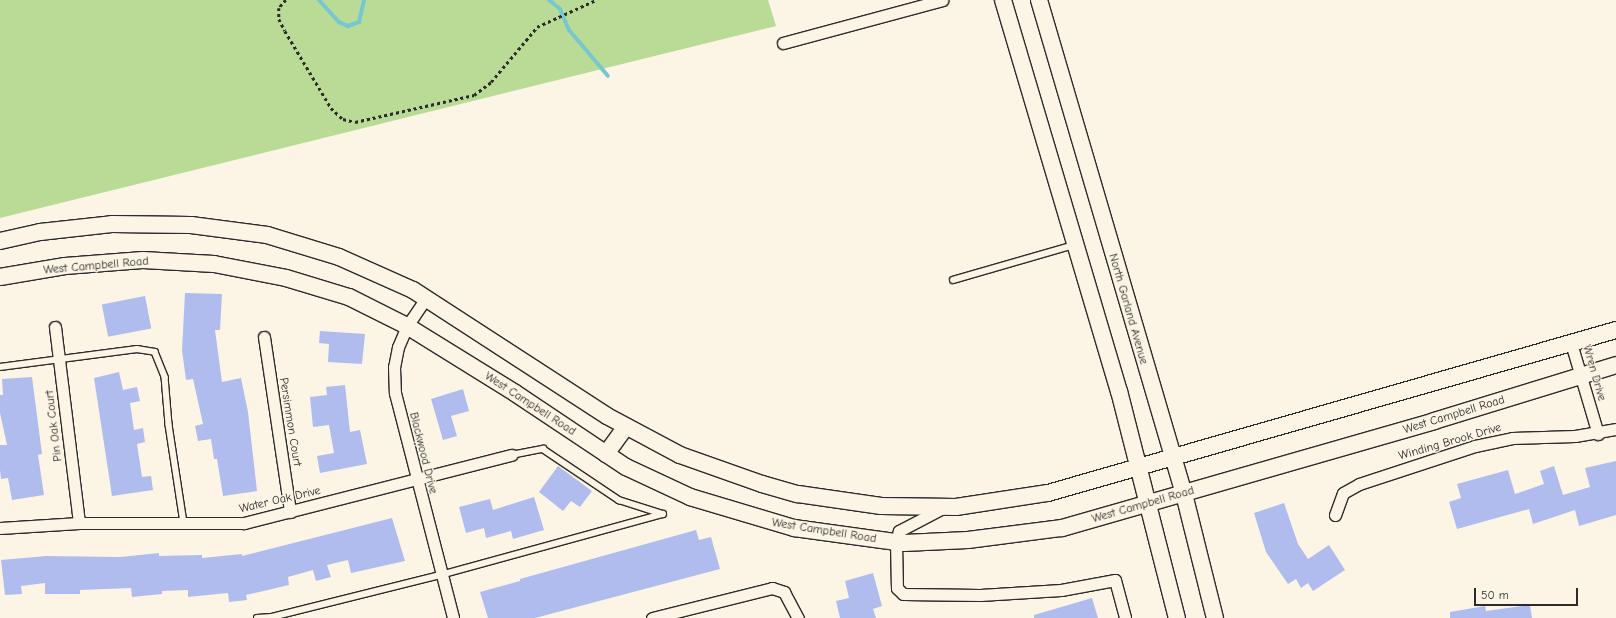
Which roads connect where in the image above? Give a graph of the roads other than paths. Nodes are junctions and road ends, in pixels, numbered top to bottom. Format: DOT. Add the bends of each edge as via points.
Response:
graph roads {
  1 [pos="942,0"];
  2 [pos="1003,0"];
  3 [pos="1039,0"];
  4 [pos="782,43"];
  5 [pos="0,241"];
  6 [pos="1076,245"];
  7 [pos="0,277"];
  8 [pos="953,280"];
  9 [pos="426,298"];
  10 [pos="407,326"];
  11 [pos="55,327"];
  12 [pos="1616,330"];
  13 [pos="264,337"];
  14 [pos="1571,343"];
  15 [pos="59,359"];
  16 [pos="1616,366"];
  17 [pos="0,367"];
  18 [pos="1581,376"];
  19 [pos="626,426"];
  20 [pos="1616,429"];
  21 [pos="1598,434"];
  22 [pos="606,454"];
  23 [pos="511,455"];
  24 [pos="1174,458"];
  25 [pos="1139,469"];
  26 [pos="416,479"];
  27 [pos="1184,494"];
  28 [pos="1148,503"];
  29 [pos="943,507"];
  30 [pos="290,512"];
  31 [pos="1335,515"];
  32 [pos="79,523"];
  33 [pos="184,523"];
  34 [pos="0,528"];
  35 [pos="896,542"];
  36 [pos="441,575"];
  37 [pos="257,618"];
  38 [pos="453,618"];
  39 [pos="652,618"];
  40 [pos="798,618"];
  41 [pos="1125,618"];
  42 [pos="1177,618"];
  43 [pos="1215,618"];
  1 -- 4 [label="street"];
  2 -- 6 [label="main road"];
  3 -- 24 [label="main road, North Garland Avenue"];
  5 -- 9 [label="main road" via="40,232 112,224 191,225 267,235 339,257"];
  6 -- 8 [label="lane"];
  6 -- 25 [label="main road"];
  7 -- 10 [label="main road, West Campbell Road" via="65,266 143,260 214,264 286,278 349,297"];
  9 -- 10 [label="street, Blackwood Drive"];
  9 -- 19 [label="main road"];
  10 -- 22 [label="main road, West Campbell Road" via="515,393"];
  10 -- 26 [label="street, Blackwood Drive" via="395,360 395,393"];
  11 -- 15 [label="street, Pin Oak Court"];
  12 -- 14 [label="main road"];
  13 -- 30 [label="street, Persimmon Court"];
  14 -- 18 [label="street, Wren Drive"];
  14 -- 24 [label="main road"];
  15 -- 17 [label="lane"];
  15 -- 32 [label="street, Pin Oak Court"];
  15 -- 33 [label="lane" via="136,348 155,352 165,377 169,425"];
  16 -- 18 [label="main road, West Campbell Road"];
  18 -- 21 [label="street, Wren Drive"];
  18 -- 27 [label="main road, West Campbell Road"];
  19 -- 22 [label="main road"];
  19 -- 29 [label="main road" via="680,455 798,494 881,506"];
  20 -- 21 [label="street, Winding Brook Drive"];
  21 -- 31 [label="street, Winding Brook Drive" via="1512,438 1462,450 1359,484 1343,493"];
  22 -- 35 [label="main road, West Campbell Road" via="626,467 690,497 761,521 829,535"];
  23 -- 26 [label="street, Water Oak Drive"];
  23 -- 36 [label="lane" via="543,449 619,500 663,514"];
  24 -- 25 [label="main road"];
  24 -- 27 [label="main road, North Garland Avenue"];
  25 -- 28 [label="main road"];
  25 -- 29 [label="main road" via="1048,493 991,503"];
  26 -- 30 [label="street, Water Oak Drive"];
  26 -- 36 [label="street, Blackwood Drive"];
  27 -- 28 [label="main road, West Campbell Road"];
  27 -- 43 [label="main road, North Garland Avenue"];
  28 -- 35 [label="main road, West Campbell Road" via="1062,528 1031,534 968,540"];
  28 -- 42 [label="main road"];
  29 -- 35 [label="street" via="906,525 899,531"];
  30 -- 33 [label="street, Water Oak Drive" via="244,523"];
  32 -- 33 [label="street, Water Oak Drive"];
  32 -- 34 [label="street, Water Oak Drive"];
  35 -- 41 [label="street" via="897,588 903,594 980,595 1061,590 1115,580"];
  36 -- 37 [label="lane"];
  36 -- 38 [label="street, Blackwood Drive"];
  39 -- 40 [label="street" via="772,588 784,592"];
}
